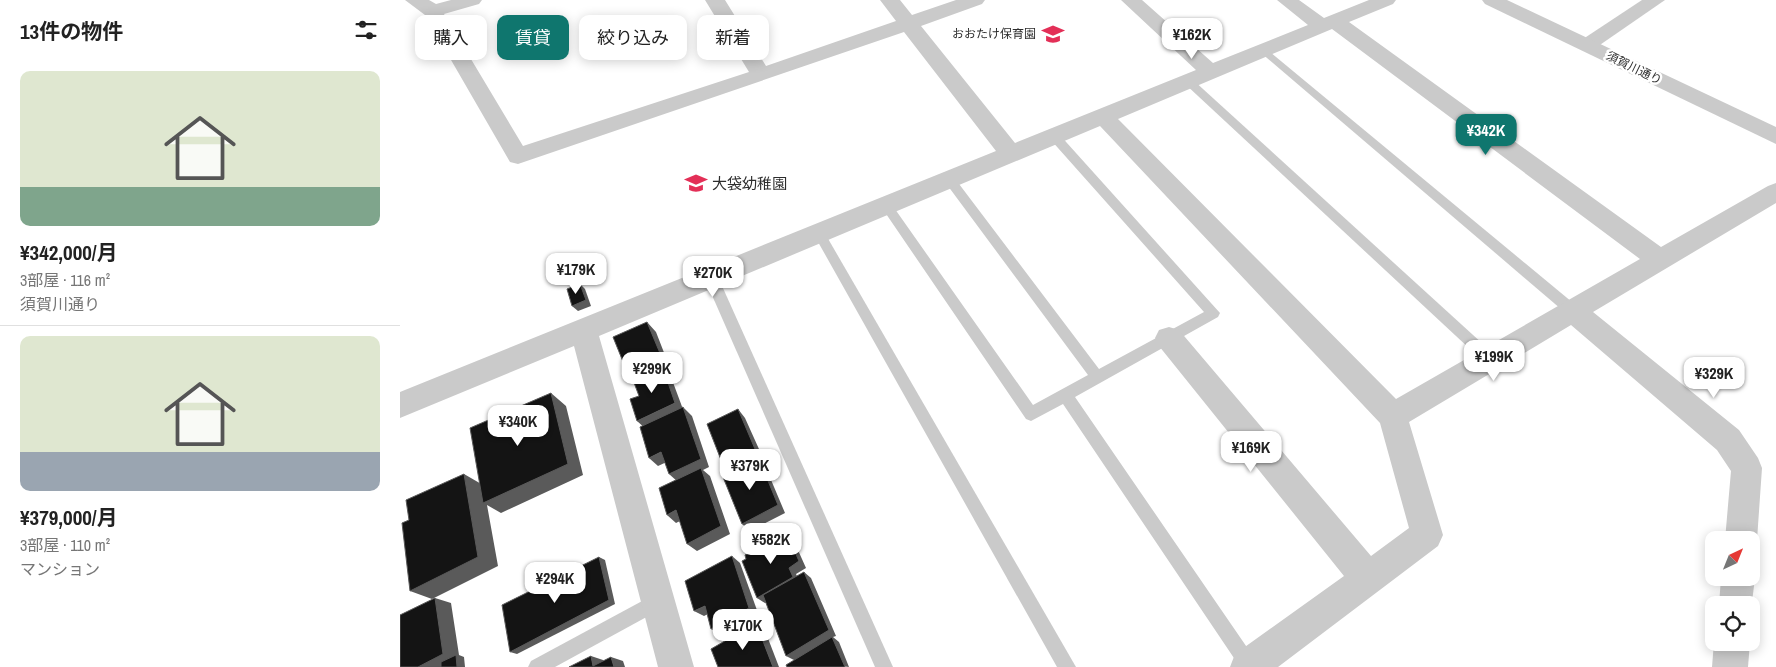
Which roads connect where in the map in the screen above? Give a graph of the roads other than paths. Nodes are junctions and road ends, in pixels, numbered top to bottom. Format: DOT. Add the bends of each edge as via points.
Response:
graph roads {
  1 [pos="415,0"];
  2 [pos="472,0"];
  3 [pos="716,0"];
  4 [pos="890,0"];
  5 [pos="975,0"];
  6 [pos="1131,0"];
  7 [pos="1287,0"];
  8 [pos="1386,0"];
  9 [pos="1492,0"];
  10 [pos="1655,0"];
  11 [pos="433,11"];
  12 [pos="909,23"];
  13 [pos="1328,24"];
  14 [pos="1587,45"];
  15 [pos="1264,50"];
  16 [pos="1211,72"];
  17 [pos="761,75"];
  18 [pos="1188,81"];
  19 [pos="1103,116"];
  20 [pos="1054,136"];
  21 [pos="1776,136"];
  22 [pos="1011,154"];
  23 [pos="949,179"];
  24 [pos="1776,192"];
  25 [pos="886,205"];
  26 [pos="819,232"];
  27 [pos="1660,260"];
  28 [pos="711,277"];
  29 [pos="1573,311"];
  30 [pos="583,329"];
  31 [pos="1169,338"];
  32 [pos="1490,359"];
  33 [pos="1097,377"];
  34 [pos="1065,395"];
  35 [pos="400,405"];
  36 [pos="1393,416"];
  37 [pos="1742,531"];
  38 [pos="1368,579"];
  39 [pos="657,602"];
  40 [pos="1731,651"];
  41 [pos="1249,666"];
  42 [pos="537,667"];
  43 [pos="676,667"];
  44 [pos="884,667"];
  45 [pos="1067,667"];
  46 [pos="1730,667"];
  1 -- 11 [label="street"];
  2 -- 11 [label="street"];
  3 -- 17 [label="street"];
  4 -- 12 [label="street"];
  5 -- 12 [label="street"];
  6 -- 16 [label="street"];
  7 -- 13 [label="street"];
  8 -- 13 [label="street"];
  9 -- 14 [label="street, 須賀川通り"];
  10 -- 14 [label="street"];
  11 -- 17 [label="street" via="518,156"];
  12 -- 17 [label="street"];
  12 -- 22 [label="street"];
  13 -- 15 [label="street"];
  13 -- 27 [label="street"];
  14 -- 21 [label="street, 須賀川通り"];
  15 -- 16 [label="street"];
  15 -- 29 [label="lane"];
  16 -- 18 [label="street"];
  18 -- 19 [label="street"];
  18 -- 32 [label="lane"];
  19 -- 20 [label="street"];
  19 -- 36 [label="street"];
  20 -- 22 [label="street"];
  20 -- 31 [label="lane" via="1213,313"];
  22 -- 23 [label="street"];
  23 -- 25 [label="street"];
  23 -- 33 [label="lane"];
  24 -- 27 [label="street"];
  25 -- 26 [label="street"];
  25 -- 34 [label="lane" via="1031,414"];
  26 -- 28 [label="street"];
  26 -- 45 [label="lane"];
  27 -- 29 [label="street"];
  28 -- 30 [label="street"];
  28 -- 44 [label="lane"];
  29 -- 32 [label="street"];
  29 -- 37 [label="street" via="1728,440 1747,468"];
  30 -- 35 [label="street"];
  30 -- 39 [label="street"];
  31 -- 33 [label="lane"];
  31 -- 38 [label="street"];
  32 -- 36 [label="street"];
  33 -- 34 [label="lane"];
  34 -- 41 [label="lane"];
  36 -- 38 [label="street" via="1427,535"];
  38 -- 41 [label="street"];
  39 -- 42 [label="lane"];
  39 -- 43 [label="street"];
  40 -- 46 [label="street"];
}
